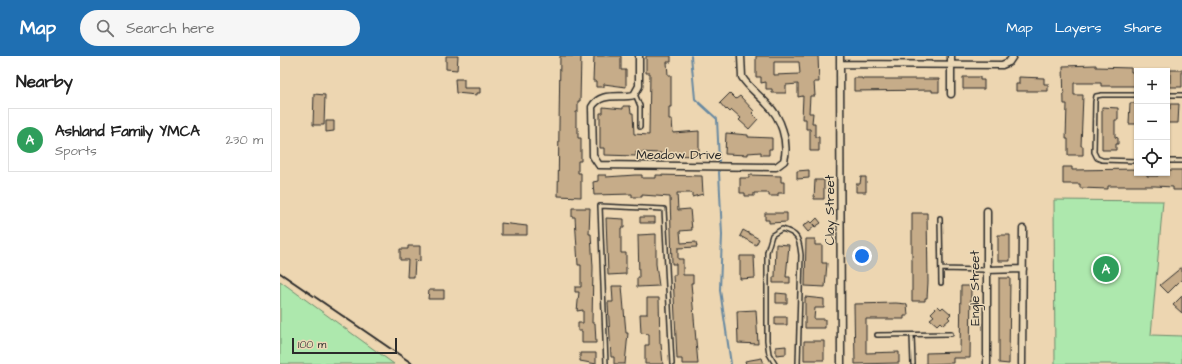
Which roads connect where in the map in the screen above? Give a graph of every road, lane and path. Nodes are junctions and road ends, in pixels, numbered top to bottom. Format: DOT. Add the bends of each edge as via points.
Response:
graph roads {
  1 [pos="639,56"];
  2 [pos="741,56"];
  3 [pos="840,56"];
  4 [pos="951,56"];
  5 [pos="1013,56"];
  6 [pos="840,64"];
  7 [pos="951,65"];
  8 [pos="636,94"];
  9 [pos="951,94"];
  10 [pos="1134,95"];
  11 [pos="1170,95"];
  12 [pos="1182,95"];
  13 [pos="640,127"];
  14 [pos="1134,161"];
  15 [pos="1170,161"];
  16 [pos="1182,161"];
  17 [pos="986,211"];
  18 [pos="940,218"];
  19 [pos="1023,229"];
  20 [pos="941,269"];
  21 [pos="1022,269"];
  22 [pos="986,270"];
  23 [pos="941,283"];
  24 [pos="912,334"];
  25 [pos="950,334"];
  26 [pos="877,335"];
  27 [pos="606,364"];
  28 [pos="672,364"];
  29 [pos="775,364"];
  30 [pos="798,364"];
  31 [pos="841,364"];
  32 [pos="913,364"];
  33 [pos="987,364"];
  34 [pos="1022,364"];
  1 -- 8 [label="street" via="639,86"];
  2 -- 8 [label="street, Meadow Drive" via="742,77 773,111 782,131 786,156 784,161 776,166 599,165 593,156 592,107 602,97 627,97"];
  3 -- 6 [label="street, Clay Street"];
  4 -- 7 [label="street"];
  5 -- 7 [label="street" via="1009,62 1002,65"];
  6 -- 7 [label="street"];
  6 -- 31 [label="street, Clay Street"];
  7 -- 9 [label="street"];
  8 -- 13 [label="lane" via="640,106"];
  10 -- 14 [label="lane" via="1096,96 1094,152 1097,158 1102,160"];
  11 -- 12 [label="lane"];
  15 -- 16 [label="lane"];
  17 -- 22 [label="street, Engle Street"];
  18 -- 20 [label="lane"];
  19 -- 21 [label="street"];
  20 -- 22 [label="lane"];
  20 -- 23 [label="lane"];
  21 -- 22 [label="street"];
  21 -- 34 [label="street"];
  22 -- 33 [label="street, Engle Street"];
  24 -- 25 [label="lane"];
  24 -- 26 [label="lane"];
  24 -- 32 [label="lane"];
  27 -- 28 [label="lane" via="600,206 664,210"];
  29 -- 30 [label="lane" via="769,354 767,340 767,252 772,235 782,229 792,232 799,239 801,255"];
}
